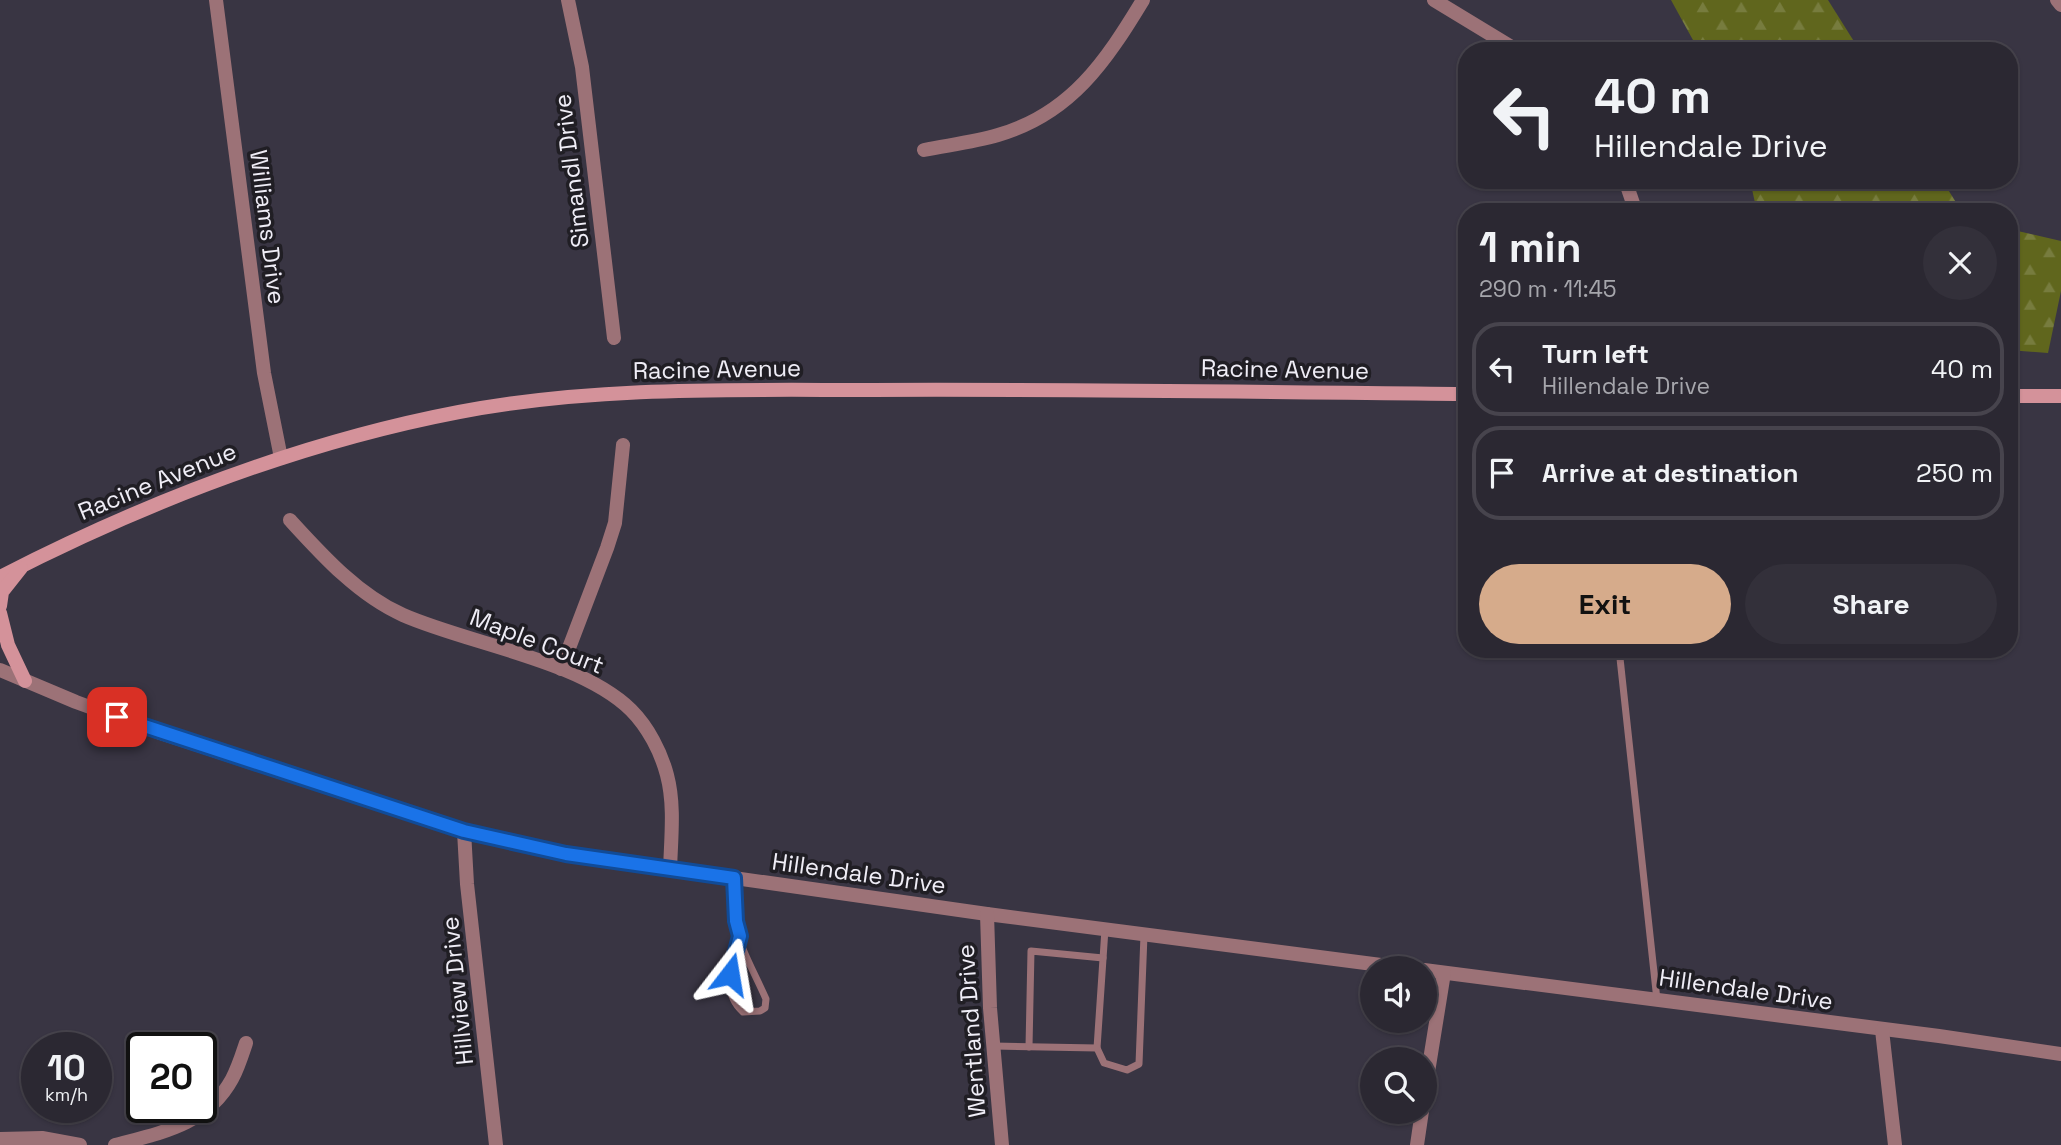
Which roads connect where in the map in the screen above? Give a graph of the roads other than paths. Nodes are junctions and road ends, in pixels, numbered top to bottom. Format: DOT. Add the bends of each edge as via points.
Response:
graph roads {
  1 [pos="216,0"];
  2 [pos="568,0"];
  3 [pos="1143,0"];
  4 [pos="1434,0"];
  5 [pos="2057,0"];
  6 [pos="2061,5"];
  7 [pos="1503,42"];
  8 [pos="924,150"];
  9 [pos="614,338"];
  10 [pos="1458,394"];
  11 [pos="2018,396"];
  12 [pos="2061,396"];
  13 [pos="623,445"];
  14 [pos="281,458"];
  15 [pos="290,520"];
  16 [pos="23,565"];
  17 [pos="0,577"];
  18 [pos="0,606"];
  19 [pos="0,613"];
  20 [pos="1620,658"];
  21 [pos="561,669"];
  22 [pos="0,670"];
  23 [pos="25,681"];
  24 [pos="464,831"];
  25 [pos="670,870"];
  26 [pos="734,878"];
  27 [pos="987,914"];
  28 [pos="1105,928"];
  29 [pos="1144,934"];
  30 [pos="740,936"];
  31 [pos="1103,958"];
  32 [pos="1360,962"];
  33 [pos="1437,972"];
  34 [pos="1444,973"];
  35 [pos="1657,1000"];
  36 [pos="1882,1030"];
  37 [pos="246,1043"];
  38 [pos="994,1046"];
  39 [pos="1028,1046"];
  40 [pos="1432,1047"];
  41 [pos="1097,1048"];
  42 [pos="2061,1054"];
  43 [pos="1420,1124"];
  44 [pos="0,1139"];
  45 [pos="80,1145"];
  46 [pos="115,1145"];
  47 [pos="496,1145"];
  48 [pos="1002,1145"];
  49 [pos="1417,1145"];
  50 [pos="1895,1145"];
  1 -- 14 [label="street, Williams Drive" via="264,373"];
  2 -- 9 [label="street, Simandl Drive" via="582,67"];
  3 -- 8 [label="street" via="1098,67 1061,105 999,134"];
  4 -- 7 [label="street"];
  5 -- 6 [label="street"];
  10 -- 14 [label="main road, Racine Avenue" via="981,389 617,394 463,411"];
  11 -- 12 [label="main road"];
  13 -- 21 [label="street" via="615,523"];
  14 -- 16 [label="main road, Racine Avenue" via="192,488"];
  15 -- 21 [label="street, Maple Court" via="358,587 402,615"];
  16 -- 17 [label="main road, Racine Avenue"];
  16 -- 18 [label="main road" via="2,592"];
  19 -- 23 [label="main road" via="8,645"];
  20 -- 35 [label="lane"];
  21 -- 25 [label="street, Maple Court" via="613,695 632,711 659,751 670,791"];
  22 -- 23 [label="street, Hillendale Drive"];
  23 -- 24 [label="street, Hillendale Drive" via="158,732"];
  24 -- 25 [label="street, Hillendale Drive" via="566,854"];
  24 -- 47 [label="street, Hillview Drive"];
  25 -- 26 [label="street, Hillendale Drive"];
  26 -- 27 [label="street, Hillendale Drive"];
  26 -- 30 [label="lane"];
  27 -- 28 [label="street, Hillendale Drive"];
  27 -- 38 [label="street, Wentland Drive"];
  28 -- 29 [label="street, Hillendale Drive"];
  28 -- 31 [label="lane"];
  29 -- 32 [label="street, Hillendale Drive"];
  29 -- 41 [label="lane" via="1139,1064 1127,1070 1104,1063"];
  30 -- 30 [label="lane" via="766,999 760,1012 744,1012 731,998 730,974"];
  31 -- 39 [label="lane" via="1031,951"];
  31 -- 41 [label="lane"];
  33 -- 34 [label="street, Hillendale Drive"];
  34 -- 35 [label="street, Hillendale Drive"];
  34 -- 40 [label="street"];
  35 -- 36 [label="street, Hillendale Drive"];
  36 -- 42 [label="street, Hillendale Drive"];
  36 -- 50 [label="street"];
  37 -- 46 [label="street" via="231,1080 203,1114 172,1130"];
  38 -- 39 [label="lane"];
  38 -- 48 [label="street, Wentland Drive"];
  39 -- 41 [label="lane"];
  43 -- 49 [label="street"];
  44 -- 45 [label="street" via="42,1138"];
}
